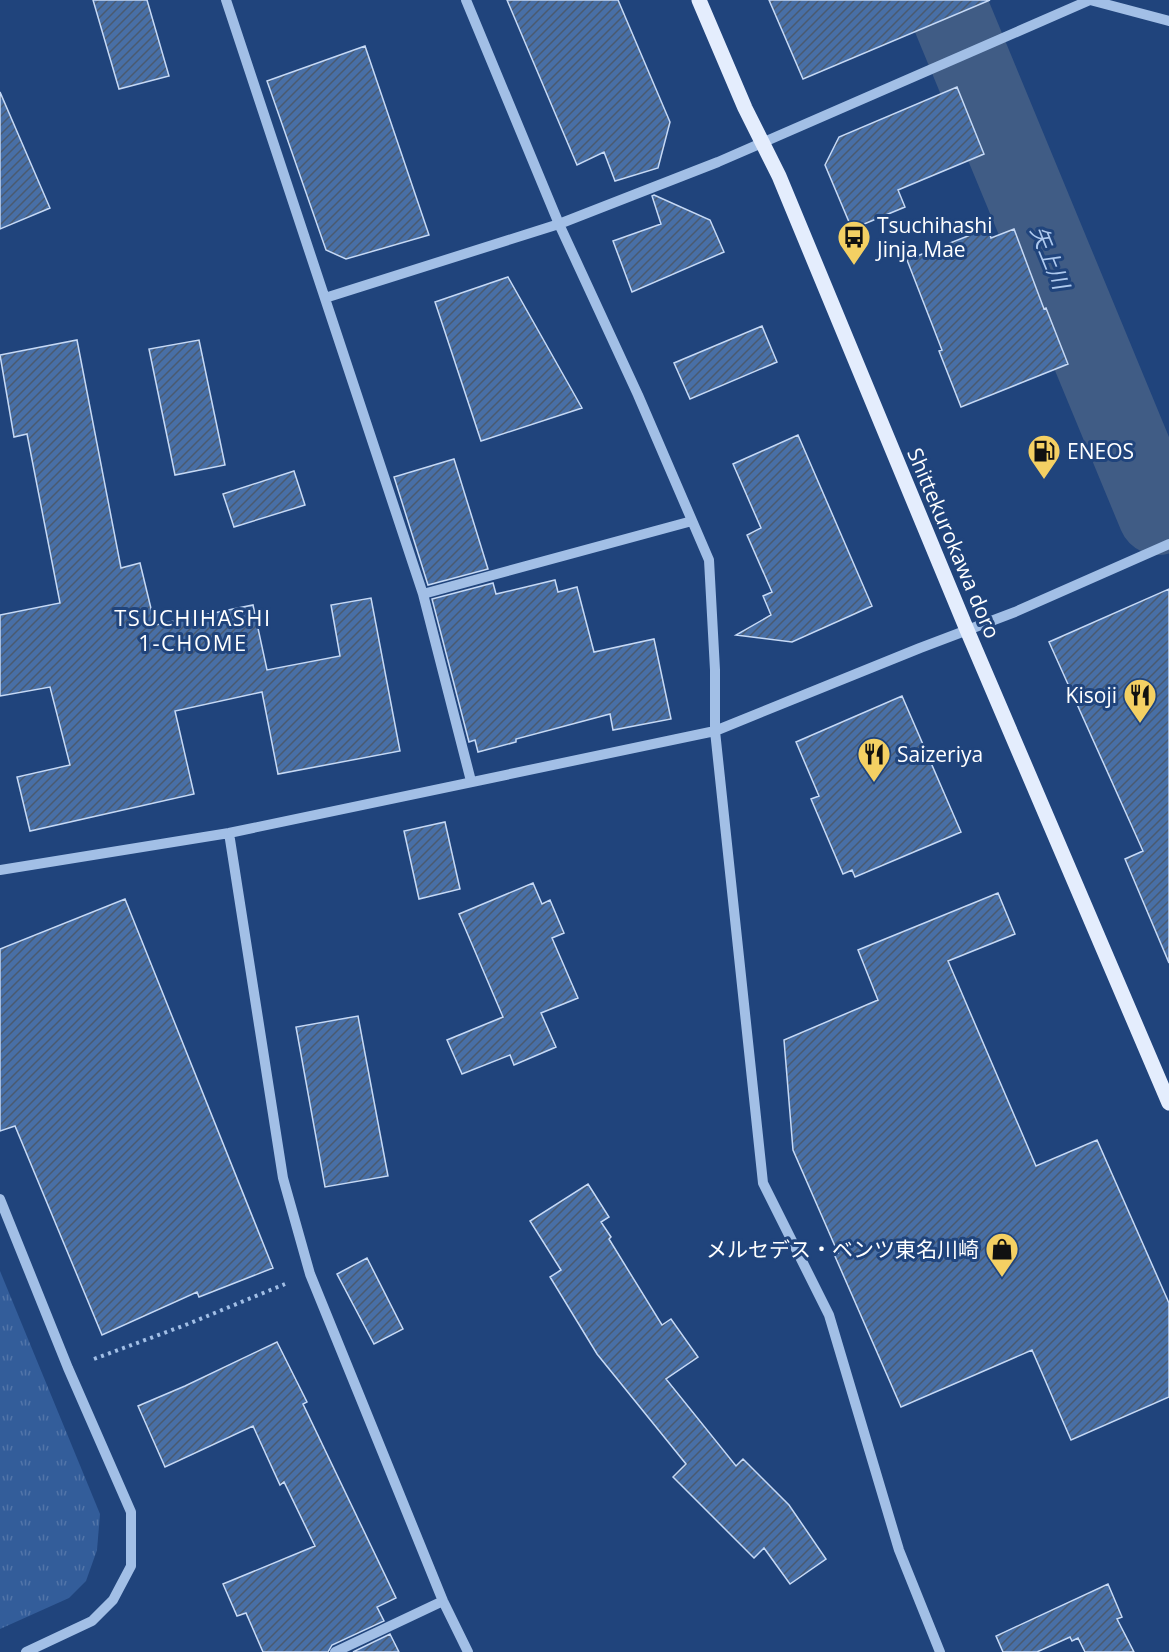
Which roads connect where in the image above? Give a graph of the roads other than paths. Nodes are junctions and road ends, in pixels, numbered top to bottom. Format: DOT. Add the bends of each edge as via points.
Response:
graph roads {
  1 [pos="226,0"];
  2 [pos="466,0"];
  3 [pos="699,0"];
  4 [pos="1090,0"];
  5 [pos="1169,21"];
  6 [pos="762,144"];
  7 [pos="559,224"];
  8 [pos="325,298"];
  9 [pos="692,521"];
  10 [pos="1169,544"];
  11 [pos="423,594"];
  12 [pos="967,630"];
  13 [pos="715,731"];
  14 [pos="471,782"];
  15 [pos="229,833"];
  16 [pos="0,870"];
  17 [pos="1169,1103"];
  18 [pos="0,1198"];
  19 [pos="443,1601"];
  20 [pos="26,1652"];
  21 [pos="335,1652"];
  22 [pos="468,1652"];
  23 [pos="940,1652"];
  1 -- 8 [label="street"];
  2 -- 7 [label="street"];
  3 -- 6 [label="main road, Shittekurokawa doro"];
  4 -- 5 [label="street"];
  4 -- 6 [label="street"];
  6 -- 7 [label="street"];
  6 -- 12 [label="main road, Shittekurokawa doro" via="779,176"];
  7 -- 8 [label="street"];
  7 -- 9 [label="street"];
  8 -- 11 [label="street"];
  9 -- 11 [label="street"];
  9 -- 13 [label="street" via="709,560 716,670"];
  10 -- 12 [label="street"];
  11 -- 14 [label="street"];
  12 -- 13 [label="street"];
  12 -- 17 [label="main road, Shittekurokawa doro"];
  13 -- 14 [label="street"];
  13 -- 23 [label="street" via="763,1183 829,1315 899,1550"];
  14 -- 15 [label="street"];
  15 -- 16 [label="street"];
  15 -- 19 [label="street" via="283,1178 310,1274"];
  18 -- 20 [label="street" via="131,1512 131,1566 113,1600 92,1621"];
  19 -- 21 [label="street"];
  19 -- 22 [label="street"];
}
